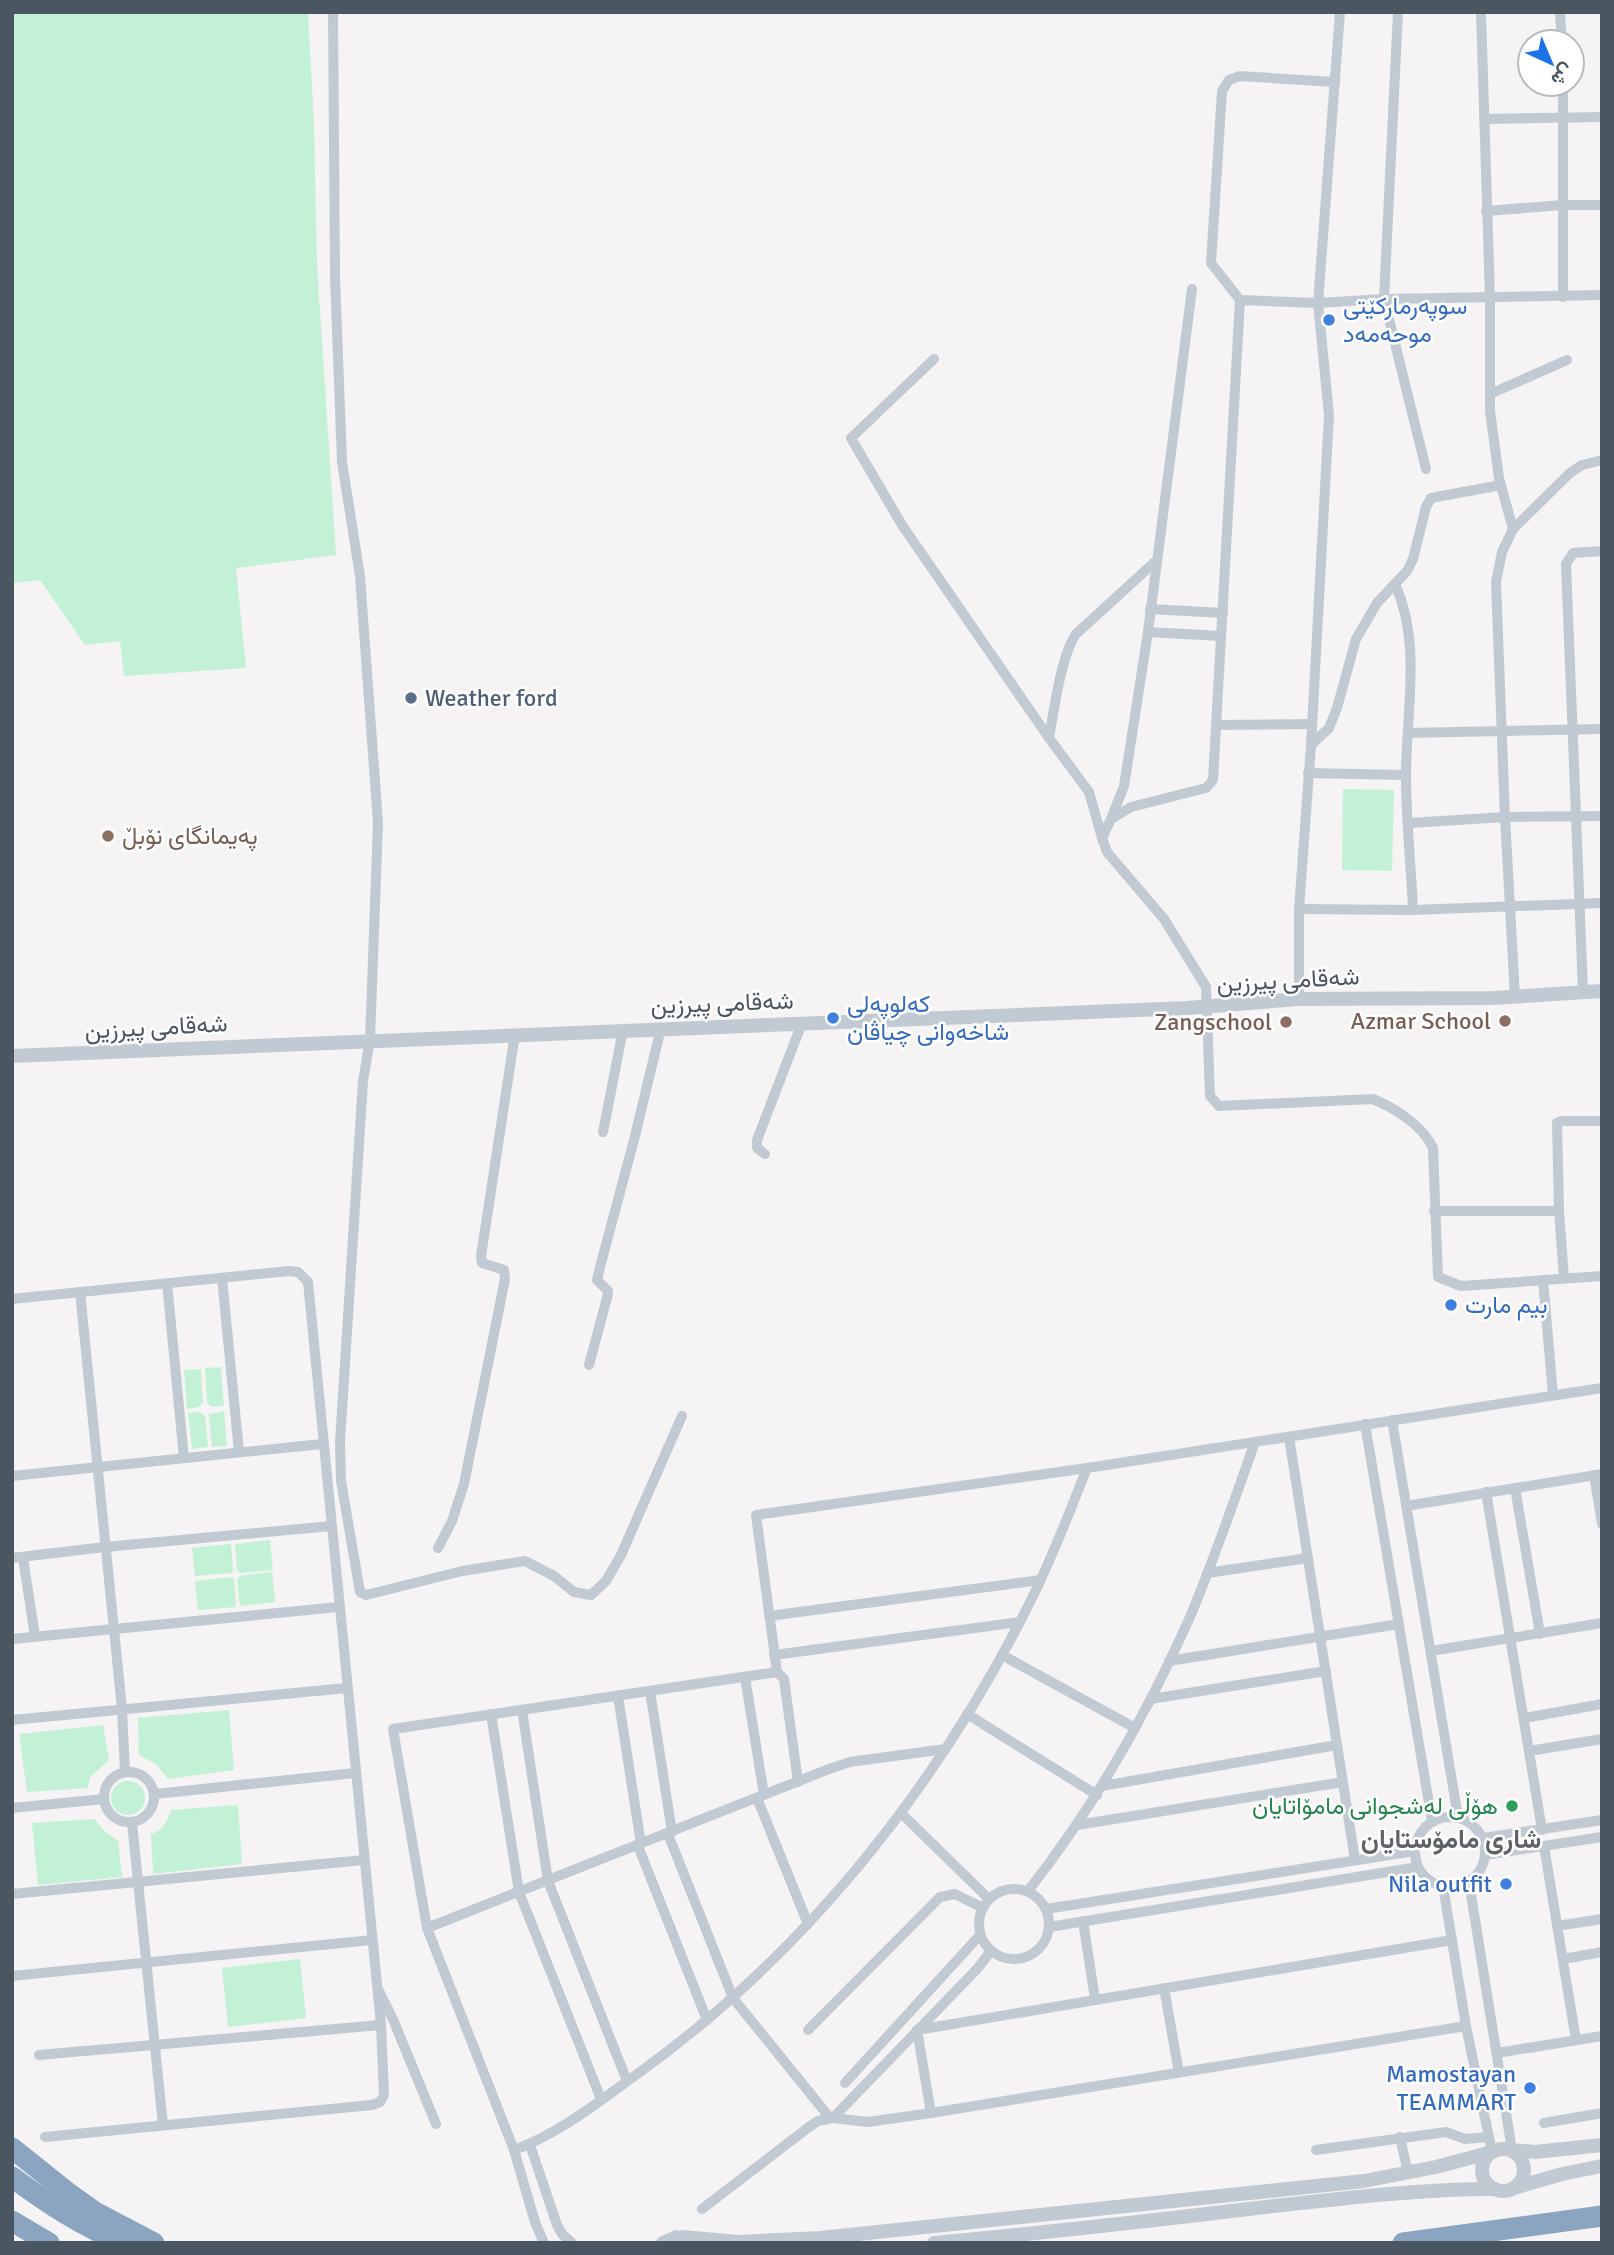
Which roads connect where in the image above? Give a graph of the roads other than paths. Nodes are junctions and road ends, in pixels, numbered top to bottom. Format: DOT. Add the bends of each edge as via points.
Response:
graph roads {
  1 [pos="333,12"];
  2 [pos="1340,12"];
  3 [pos="1399,12"];
  4 [pos="1481,12"];
  5 [pos="1335,82"];
  6 [pos="1563,98"];
  7 [pos="1602,117"];
  8 [pos="1484,119"];
  9 [pos="1563,119"];
  10 [pos="1563,205"];
  11 [pos="1602,205"];
  12 [pos="1486,211"];
  13 [pos="1192,289"];
  14 [pos="1602,295"];
  15 [pos="1563,297"];
  16 [pos="1490,298"];
  17 [pos="1384,299"];
  18 [pos="1240,300"];
  19 [pos="1318,303"];
  20 [pos="934,359"];
  21 [pos="1567,360"];
  22 [pos="1490,394"];
  23 [pos="1602,460"];
  24 [pos="1426,469"];
  25 [pos="1501,485"];
  26 [pos="1513,529"];
  27 [pos="1602,551"];
  28 [pos="1157,559"];
  29 [pos="1395,583"];
  30 [pos="1150,609"];
  31 [pos="1223,613"];
  32 [pos="1148,632"];
  33 [pos="1221,636"];
  34 [pos="1312,724"];
  35 [pos="1217,725"];
  36 [pos="1602,729"];
  37 [pos="1572,731"];
  38 [pos="1502,732"];
  39 [pos="1408,733"];
  40 [pos="1049,738"];
  41 [pos="1311,745"];
  42 [pos="1308,773"];
  43 [pos="1406,775"];
  44 [pos="1602,816"];
  45 [pos="1504,817"];
  46 [pos="1577,817"];
  47 [pos="1111,819"];
  48 [pos="1409,823"];
  49 [pos="1102,838"];
  50 [pos="1602,903"];
  51 [pos="1580,904"];
  52 [pos="1509,907"];
  53 [pos="1299,909"];
  54 [pos="1413,909"];
  55 [pos="1602,991"];
  56 [pos="1584,992"];
  57 [pos="1515,997"];
  58 [pos="1299,999"];
  59 [pos="1208,1007"];
  60 [pos="802,1023"];
  61 [pos="661,1028"];
  62 [pos="623,1030"];
  63 [pos="515,1034"];
  64 [pos="370,1040"];
  65 [pos="12,1056"];
  66 [pos="1602,1121"];
  67 [pos="603,1132"];
  68 [pos="765,1154"];
  69 [pos="1559,1211"];
  70 [pos="1434,1212"];
  71 [pos="1602,1276"];
  72 [pos="222,1278"];
  73 [pos="1564,1279"];
  74 [pos="1543,1280"];
  75 [pos="167,1283"];
  76 [pos="80,1292"];
  77 [pos="12,1299"];
  78 [pos="589,1365"];
  79 [pos="1602,1388"];
  80 [pos="1553,1395"];
  81 [pos="682,1416"];
  82 [pos="1392,1420"];
  83 [pos="1365,1424"];
  84 [pos="1289,1437"];
  85 [pos="1255,1442"];
  86 [pos="322,1444"];
  87 [pos="239,1452"];
  88 [pos="184,1458"];
  89 [pos="98,1467"];
  90 [pos="1087,1468"];
  91 [pos="1598,1474"];
  92 [pos="12,1476"];
  93 [pos="1515,1488"];
  94 [pos="1486,1492"];
  95 [pos="1406,1506"];
  96 [pos="1602,1524"];
  97 [pos="331,1526"];
  98 [pos="105,1547"];
  99 [pos="438,1548"];
  100 [pos="18,1558"];
  101 [pos="1308,1558"];
  102 [pos="1207,1573"];
  103 [pos="1040,1580"];
  104 [pos="339,1607"];
  105 [pos="769,1616"];
  106 [pos="1020,1622"];
  107 [pos="1602,1623"];
  108 [pos="1399,1624"];
  109 [pos="114,1629"];
  110 [pos="1540,1634"];
  111 [pos="35,1636"];
  112 [pos="1320,1636"];
  113 [pos="1511,1638"];
  114 [pos="12,1639"];
  115 [pos="1431,1651"];
  116 [pos="774,1655"];
  117 [pos="1002,1655"];
  118 [pos="1169,1661"];
  119 [pos="1326,1671"];
  120 [pos="777,1672"];
  121 [pos="745,1677"];
  122 [pos="347,1688"];
  123 [pos="650,1691"];
  124 [pos="618,1696"];
  125 [pos="1151,1699"];
  126 [pos="1602,1704"];
  127 [pos="122,1709"];
  128 [pos="522,1710"];
  129 [pos="491,1714"];
  130 [pos="967,1714"];
  131 [pos="1524,1718"];
  132 [pos="12,1720"];
  133 [pos="1135,1728"];
  134 [pos="1602,1739"];
  135 [pos="1337,1745"];
  136 [pos="945,1749"];
  137 [pos="1529,1751"];
  138 [pos="125,1772"];
  139 [pos="355,1773"];
  140 [pos="798,1782"];
  141 [pos="1343,1782"];
  142 [pos="1100,1791"];
  143 [pos="155,1794"];
  144 [pos="761,1797"];
  145 [pos="104,1799"];
  146 [pos="12,1808"];
  147 [pos="901,1813"];
  148 [pos="1458,1817"];
  149 [pos="1602,1820"];
  150 [pos="1432,1821"];
  151 [pos="132,1823"];
  152 [pos="1077,1825"];
  153 [pos="1542,1829"];
  154 [pos="670,1833"];
  155 [pos="1602,1837"];
  156 [pos="1483,1838"];
  157 [pos="640,1845"];
  158 [pos="1544,1846"];
  159 [pos="1415,1851"];
  160 [pos="1485,1856"];
  161 [pos="364,1860"];
  162 [pos="1355,1860"];
  163 [pos="1418,1867"];
  164 [pos="548,1881"];
  165 [pos="1469,1882"];
  166 [pos="138,1883"];
  167 [pos="1443,1886"];
  168 [pos="1028,1891"];
  169 [pos="519,1892"];
  170 [pos="12,1894"];
  171 [pos="986,1903"];
  172 [pos="1046,1909"];
  173 [pos="1602,1919"];
  174 [pos="1083,1921"];
  175 [pos="808,1924"];
  176 [pos="1557,1926"];
  177 [pos="1049,1927"];
  178 [pos="427,1928"];
  179 [pos="981,1935"];
  180 [pos="372,1940"];
  181 [pos="1452,1941"];
  182 [pos="991,1951"];
  183 [pos="1602,1952"];
  184 [pos="1563,1959"];
  185 [pos="146,1963"];
  186 [pos="12,1976"];
  187 [pos="376,1978"];
  188 [pos="1164,1988"];
  189 [pos="733,1997"];
  190 [pos="1096,1999"];
  191 [pos="708,2020"];
  192 [pos="380,2025"];
  193 [pos="1466,2026"];
  194 [pos="808,2030"];
  195 [pos="917,2030"];
  196 [pos="1602,2036"];
  197 [pos="1576,2040"];
  198 [pos="155,2043"];
  199 [pos="1497,2053"];
  200 [pos="39,2055"];
  201 [pos="1179,2073"];
  202 [pos="628,2081"];
  203 [pos="845,2084"];
  204 [pos="601,2099"];
  205 [pos="930,2113"];
  206 [pos="1602,2113"];
  207 [pos="831,2118"];
  208 [pos="1544,2123"];
  209 [pos="436,2124"];
  210 [pos="163,2125"];
  211 [pos="46,2137"];
  212 [pos="1400,2137"];
  213 [pos="530,2144"];
  214 [pos="1490,2145"];
  215 [pos="1602,2146"];
  216 [pos="12,2148"];
  217 [pos="514,2150"];
  218 [pos="1316,2150"];
  219 [pos="1512,2150"];
  220 [pos="1602,2166"];
  221 [pos="1408,2173"];
  222 [pos="12,2178"];
  223 [pos="1495,2189"];
  224 [pos="1512,2189"];
  225 [pos="702,2209"];
  226 [pos="1602,2216"];
  227 [pos="12,2221"];
  228 [pos="673,2241"];
  229 [pos="49,2243"];
  230 [pos="124,2243"];
  231 [pos="154,2243"];
  232 [pos="544,2243"];
  233 [pos="572,2243"];
  234 [pos="934,2243"];
  235 [pos="1403,2243"];
  1 -- 64 [label="street" via="342,462 360,576 378,823"];
  2 -- 5 [label="street"];
  3 -- 17 [label="street"];
  4 -- 8 [label="street"];
  5 -- 18 [label="street" via="1240,76 1229,80 1222,92 1211,263"];
  5 -- 19 [label="street"];
  6 -- 9 [label="street"];
  7 -- 9 [label="street"];
  8 -- 9 [label="street"];
  8 -- 12 [label="street"];
  9 -- 10 [label="street"];
  10 -- 11 [label="street"];
  10 -- 12 [label="street"];
  10 -- 15 [label="street"];
  12 -- 16 [label="street"];
  13 -- 28 [label="street"];
  14 -- 15 [label="street"];
  15 -- 16 [label="street"];
  16 -- 17 [label="street"];
  16 -- 22 [label="street"];
  17 -- 19 [label="street"];
  17 -- 24 [label="street"];
  18 -- 19 [label="street"];
  18 -- 31 [label="street"];
  19 -- 34 [label="street" via="1329,415"];
  20 -- 40 [label="street" via="852,438 902,525"];
  21 -- 22 [label="street"];
  22 -- 25 [label="street"];
  23 -- 26 [label="street" via="1570,473"];
  25 -- 26 [label="street"];
  25 -- 29 [label="street" via="1431,498 1413,559"];
  26 -- 38 [label="street" via="1496,582"];
  27 -- 37 [label="street" via="1573,553 1566,565"];
  28 -- 30 [label="street"];
  28 -- 40 [label="street" via="1071,641"];
  29 -- 39 [label="street" via="1410,642"];
  29 -- 41 [label="street" via="1356,639 1329,728"];
  30 -- 31 [label="street"];
  30 -- 32 [label="street"];
  31 -- 33 [label="street"];
  32 -- 33 [label="street"];
  32 -- 47 [label="street" via="1124,786"];
  33 -- 35 [label="street"];
  34 -- 35 [label="street"];
  34 -- 41 [label="street"];
  35 -- 47 [label="street" via="1213,780 1206,788 1131,807"];
  36 -- 37 [label="street"];
  37 -- 38 [label="street"];
  37 -- 46 [label="street"];
  38 -- 39 [label="street"];
  38 -- 45 [label="street"];
  39 -- 43 [label="street"];
  40 -- 49 [label="street" via="1088,792"];
  41 -- 42 [label="street"];
  42 -- 43 [label="street"];
  42 -- 53 [label="street"];
  43 -- 48 [label="street"];
  44 -- 46 [label="street"];
  45 -- 46 [label="street"];
  45 -- 48 [label="street"];
  45 -- 52 [label="street"];
  46 -- 51 [label="street"];
  47 -- 49 [label="street"];
  48 -- 54 [label="street"];
  49 -- 59 [label="street" via="1107,852 1164,919 1206,987"];
  50 -- 51 [label="street"];
  51 -- 52 [label="street"];
  51 -- 56 [label="street"];
  52 -- 54 [label="street"];
  52 -- 57 [label="street"];
  53 -- 54 [label="street"];
  53 -- 58 [label="street"];
  55 -- 56 [label="street, شەقامی پیرزین"];
  56 -- 57 [label="street, شەقامی پیرزین"];
  57 -- 58 [label="street, شەقامی پیرزین"];
  58 -- 59 [label="street, شەقامی پیرزین"];
  59 -- 60 [label="street, شەقامی پیرزین"];
  59 -- 70 [label="street" via="1210,1096 1219,1106 1373,1099 1389,1105 1429,1138"];
  60 -- 61 [label="street, شەقامی پیرزین"];
  60 -- 68 [label="street" via="757,1140 757,1148"];
  61 -- 62 [label="street, شەقامی پیرزین"];
  61 -- 78 [label="street" via="597,1280 608,1294"];
  62 -- 63 [label="street, شەقامی پیرزین"];
  62 -- 67 [label="street"];
  63 -- 64 [label="street, شەقامی پیرزین"];
  63 -- 99 [label="street" via="481,1256 482,1263 504,1270 505,1279 464,1484"];
  64 -- 65 [label="street, شەقامی پیرزین"];
  64 -- 81 [label="street" via="363,1081 340,1458 360,1592 366,1595 525,1561 574,1592 591,1595 606,1581 621,1555"];
  66 -- 69 [label="street" via="1557,1123"];
  69 -- 70 [label="street"];
  69 -- 73 [label="street"];
  70 -- 74 [label="street" via="1438,1277 1461,1286"];
  71 -- 73 [label="street"];
  72 -- 75 [label="street"];
  72 -- 86 [label="street" via="289,1271 298,1272 308,1283"];
  72 -- 87 [label="street"];
  73 -- 74 [label="street"];
  74 -- 80 [label="street"];
  75 -- 76 [label="street"];
  75 -- 88 [label="street"];
  76 -- 77 [label="street"];
  76 -- 89 [label="street"];
  79 -- 80 [label="street"];
  80 -- 82 [label="street"];
  82 -- 83 [label="street"];
  82 -- 95 [label="street"];
  83 -- 84 [label="street"];
  83 -- 108 [label="street"];
  84 -- 85 [label="street"];
  84 -- 101 [label="street"];
  85 -- 90 [label="street"];
  85 -- 102 [label="street"];
  86 -- 87 [label="street"];
  86 -- 97 [label="street"];
  87 -- 88 [label="street"];
  88 -- 89 [label="street"];
  89 -- 92 [label="street"];
  89 -- 98 [label="street"];
  90 -- 103 [label="street"];
  90 -- 105 [label="street" via="756,1515"];
  91 -- 93 [label="street"];
  91 -- 96 [label="street"];
  93 -- 94 [label="street"];
  93 -- 110 [label="street"];
  94 -- 95 [label="street"];
  94 -- 113 [label="street"];
  95 -- 115 [label="street"];
  97 -- 98 [label="street"];
  97 -- 104 [label="street"];
  98 -- 100 [label="street"];
  98 -- 109 [label="street"];
  100 -- 111 [label="street"];
  101 -- 102 [label="street"];
  101 -- 112 [label="street"];
  102 -- 118 [label="street"];
  103 -- 105 [label="street"];
  103 -- 106 [label="street"];
  104 -- 109 [label="street"];
  104 -- 122 [label="street"];
  105 -- 116 [label="street"];
  106 -- 116 [label="street"];
  106 -- 117 [label="street"];
  107 -- 110 [label="street"];
  108 -- 112 [label="street"];
  108 -- 150 [label="street"];
  109 -- 111 [label="street"];
  109 -- 127 [label="street"];
  110 -- 113 [label="street"];
  111 -- 114 [label="street"];
  112 -- 118 [label="street"];
  112 -- 119 [label="street"];
  113 -- 115 [label="street"];
  113 -- 131 [label="street"];
  115 -- 148 [label="street"];
  116 -- 120 [label="street"];
  117 -- 130 [label="street"];
  117 -- 133 [label="street"];
  118 -- 125 [label="street"];
  119 -- 125 [label="street"];
  119 -- 135 [label="street"];
  120 -- 121 [label="street"];
  120 -- 140 [label="street" via="784,1679"];
  121 -- 123 [label="street"];
  121 -- 144 [label="street"];
  122 -- 127 [label="street"];
  122 -- 139 [label="street"];
  123 -- 124 [label="street"];
  123 -- 154 [label="street"];
  124 -- 128 [label="street"];
  124 -- 157 [label="street"];
  125 -- 133 [label="street"];
  126 -- 131 [label="street"];
  127 -- 132 [label="street"];
  127 -- 138 [label="street"];
  128 -- 129 [label="street"];
  128 -- 164 [label="street"];
  129 -- 169 [label="street"];
  129 -- 178 [label="street" via="393,1728"];
  130 -- 136 [label="street"];
  130 -- 142 [label="street"];
  131 -- 137 [label="street"];
  133 -- 142 [label="street"];
  134 -- 137 [label="street"];
  135 -- 141 [label="street"];
  135 -- 142 [label="street"];
  136 -- 140 [label="street" via="850,1762"];
  136 -- 147 [label="street"];
  137 -- 153 [label="street"];
  138 -- 143 [label="street" via="141,1774"];
  138 -- 145 [label="street" via="112,1779"];
  139 -- 143 [label="street"];
  139 -- 161 [label="street"];
  140 -- 144 [label="street"];
  141 -- 152 [label="street"];
  141 -- 162 [label="street"];
  142 -- 152 [label="street"];
  143 -- 151 [label="street" via="147,1816"];
  144 -- 154 [label="street"];
  144 -- 175 [label="street"];
  145 -- 146 [label="street"];
  145 -- 151 [label="street" via="113,1817"];
  147 -- 171 [label="street"];
  147 -- 175 [label="street"];
  148 -- 150 [label="street"];
  148 -- 156 [label="street" via="1474,1825"];
  149 -- 153 [label="street"];
  150 -- 159 [label="street" via="1418,1836"];
  151 -- 166 [label="street"];
  152 -- 168 [label="street"];
  153 -- 156 [label="street"];
  154 -- 157 [label="street"];
  154 -- 189 [label="street"];
  155 -- 158 [label="street"];
  156 -- 160 [label="street"];
  157 -- 164 [label="street"];
  157 -- 191 [label="street"];
  158 -- 160 [label="street"];
  158 -- 176 [label="street"];
  159 -- 162 [label="street"];
  159 -- 163 [label="street"];
  160 -- 165 [label="street" via="1481,1870"];
  161 -- 166 [label="street"];
  161 -- 180 [label="street"];
  162 -- 172 [label="street"];
  163 -- 167 [label="street" via="1426,1878"];
  163 -- 174 [label="street"];
  164 -- 169 [label="street"];
  164 -- 202 [label="street"];
  165 -- 167 [label="street"];
  165 -- 199 [label="street"];
  166 -- 170 [label="street"];
  166 -- 185 [label="street"];
  167 -- 181 [label="street"];
  168 -- 171 [label="street" via="998,1892"];
  168 -- 172 [label="street"];
  169 -- 178 [label="street"];
  169 -- 204 [label="street"];
  171 -- 179 [label="street" via="979,1924"];
  171 -- 194 [label="street" via="955,1894 940,1897"];
  172 -- 177 [label="street"];
  173 -- 176 [label="street"];
  174 -- 177 [label="street"];
  174 -- 190 [label="street"];
  175 -- 189 [label="street"];
  176 -- 184 [label="street"];
  177 -- 182 [label="street" via="1043,1944 1025,1958 1009,1959"];
  178 -- 217 [label="street"];
  179 -- 182 [label="street"];
  179 -- 203 [label="street"];
  180 -- 185 [label="street"];
  180 -- 187 [label="street"];
  181 -- 188 [label="street"];
  181 -- 193 [label="street"];
  182 -- 195 [label="street"];
  183 -- 184 [label="street"];
  184 -- 197 [label="street"];
  185 -- 186 [label="street"];
  185 -- 198 [label="street"];
  187 -- 192 [label="street"];
  187 -- 209 [label="street"];
  188 -- 190 [label="street"];
  188 -- 201 [label="street"];
  189 -- 191 [label="street"];
  189 -- 207 [label="street"];
  190 -- 195 [label="street"];
  191 -- 202 [label="street"];
  192 -- 198 [label="street"];
  192 -- 210 [label="street" via="384,2095 376,2105"];
  193 -- 201 [label="street"];
  193 -- 214 [label="street"];
  195 -- 205 [label="street"];
  195 -- 207 [label="street"];
  196 -- 197 [label="street"];
  197 -- 199 [label="street"];
  198 -- 200 [label="street"];
  198 -- 210 [label="street"];
  199 -- 219 [label="street"];
  201 -- 205 [label="street"];
  202 -- 204 [label="street"];
  204 -- 213 [label="street"];
  205 -- 207 [label="street" via="868,2122"];
  206 -- 208 [label="street"];
  207 -- 225 [label="street" via="809,2127"];
  210 -- 211 [label="street"];
  212 -- 214 [label="street" via="1446,2132"];
  212 -- 218 [label="street"];
  212 -- 221 [label="street"];
  213 -- 217 [label="street"];
  213 -- 233 [label="street" via="557,2225"];
  214 -- 219 [label="street"];
  214 -- 221 [label="street"];
  214 -- 223 [label="street" via="1483,2175"];
  215 -- 219 [label="street"];
  216 -- 231 [label="highway" via="95,2212"];
  217 -- 232 [label="street"];
  219 -- 224 [label="street" via="1522,2159 1524,2173"];
  220 -- 224 [label="street"];
  221 -- 228 [label="street" via="820,2238"];
  222 -- 230 [label="highway" via="59,2210"];
  223 -- 224 [label="street"];
  223 -- 234 [label="street" via="1367,2196"];
  226 -- 235 [label="highway"];
  227 -- 229 [label="highway"];
}
